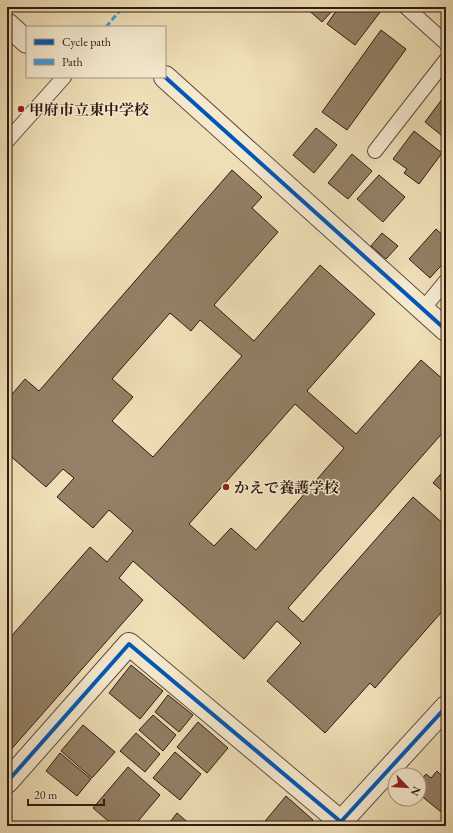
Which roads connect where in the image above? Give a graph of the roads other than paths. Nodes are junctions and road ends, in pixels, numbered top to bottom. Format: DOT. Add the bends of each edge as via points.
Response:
graph roads {
  1 [pos="406,7"];
  2 [pos="7,24"];
  3 [pos="26,41"];
  4 [pos="446,43"];
  5 [pos="446,60"];
  6 [pos="63,78"];
  7 [pos="165,78"];
  8 [pos="7,141"];
  9 [pos="374,151"];
  10 [pos="446,281"];
  11 [pos="423,309"];
  12 [pos="446,330"];
  13 [pos="446,707"];
  14 [pos="7,782"];
  15 [pos="339,824"];
  1 -- 4 [label="lane"];
  2 -- 3 [label="street"];
  5 -- 9 [label="lane"];
  6 -- 8 [label="lane"];
  7 -- 11 [label="street"];
  10 -- 11 [label="lane"];
  11 -- 12 [label="street"];
  13 -- 15 [label="street"];
  14 -- 15 [label="street" via="129,644"];
}
